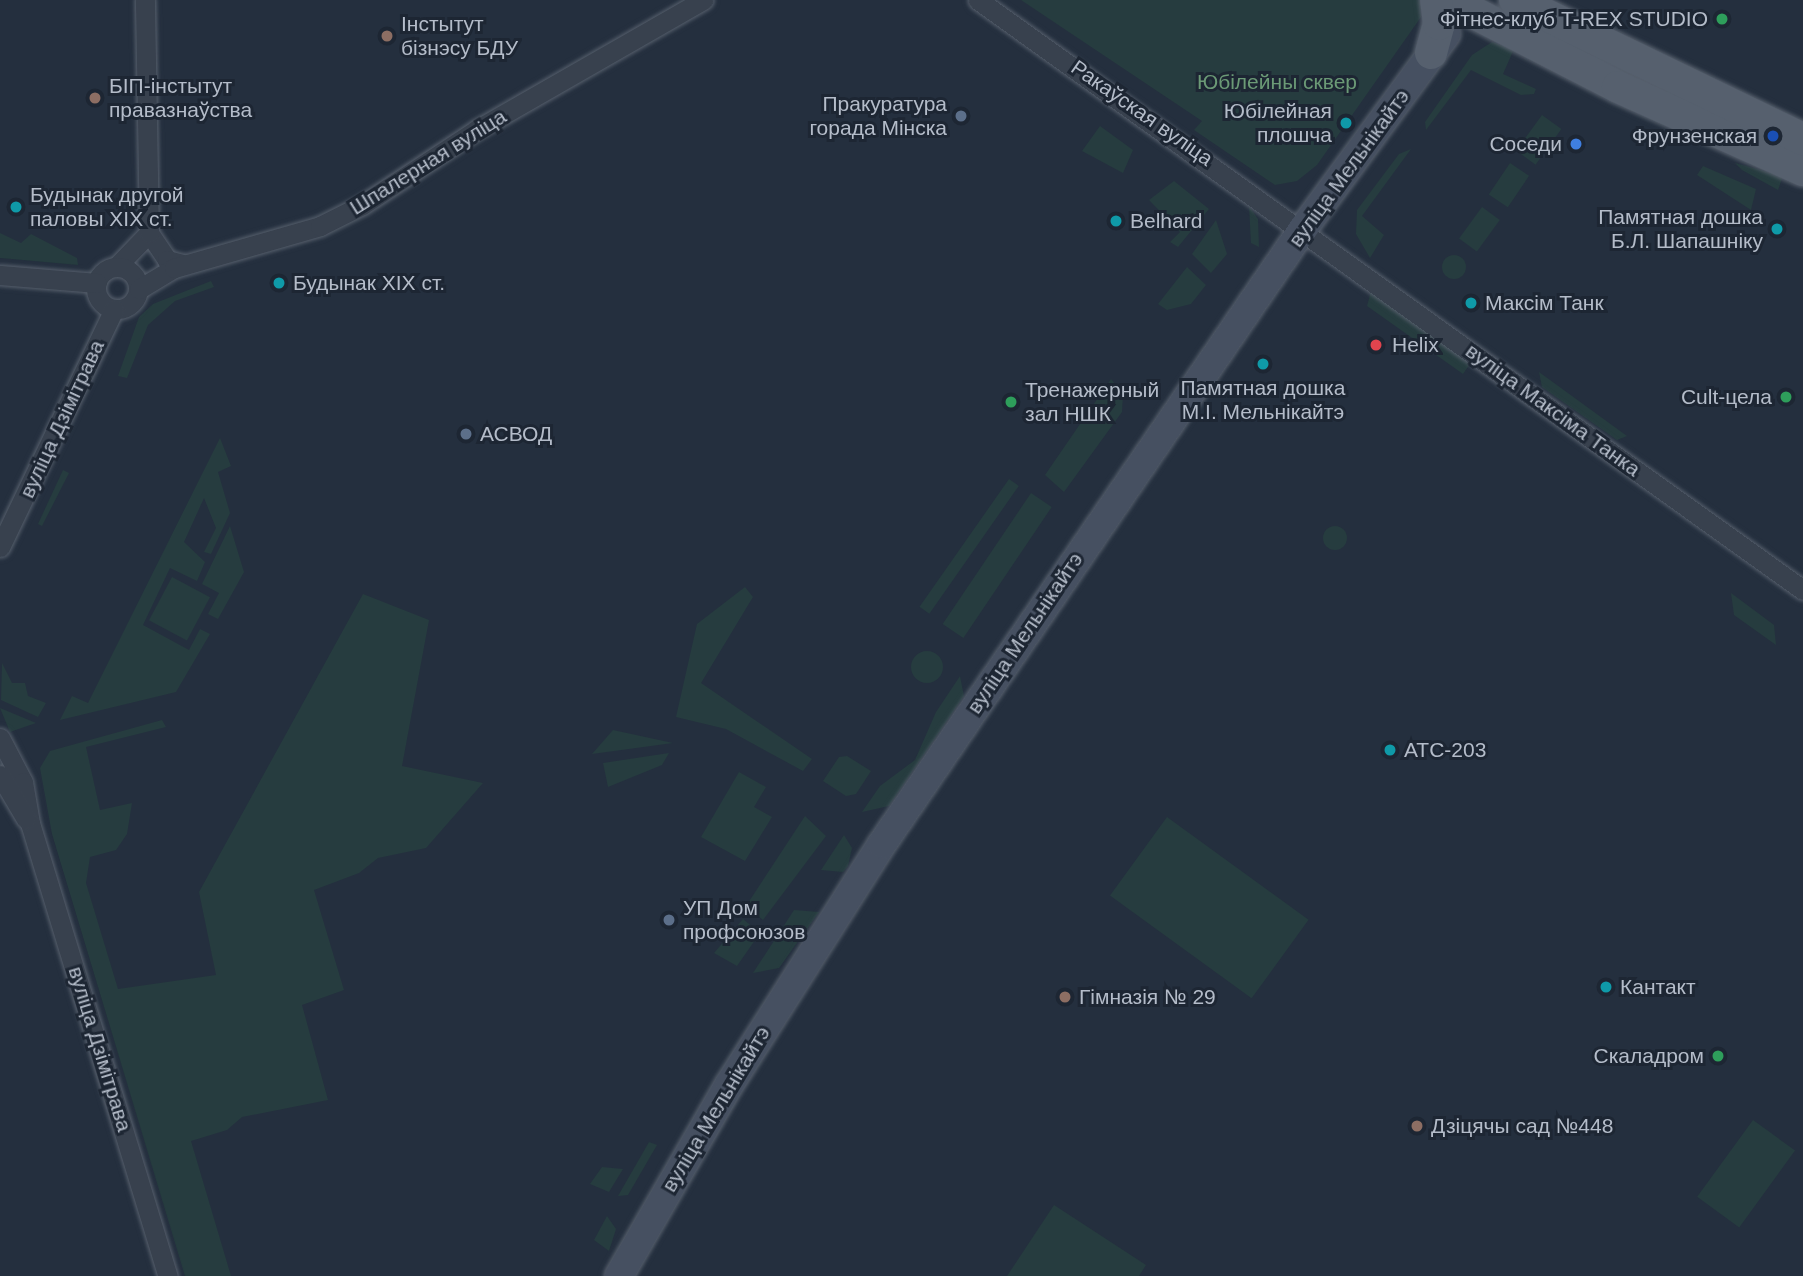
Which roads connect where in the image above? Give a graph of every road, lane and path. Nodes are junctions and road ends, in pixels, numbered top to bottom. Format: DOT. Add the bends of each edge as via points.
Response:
graph roads {
  1 [pos="145,0"];
  2 [pos="703,0"];
  3 [pos="978,0"];
  4 [pos="1515,0"];
  5 [pos="1565,0"];
  6 [pos="1457,3"];
  7 [pos="1591,39"];
  8 [pos="1431,53"];
  9 [pos="1803,139"];
  10 [pos="1803,170"];
  11 [pos="1303,229"];
  12 [pos="149,233"];
  13 [pos="183,264"];
  14 [pos="117,266"];
  15 [pos="0,275"];
  16 [pos="97,282"];
  17 [pos="139,289"];
  18 [pos="114,309"];
  19 [pos="10,529"];
  20 [pos="0,547"];
  21 [pos="0,559"];
  22 [pos="1803,590"];
  23 [pos="0,738"];
  24 [pos="0,775"];
  25 [pos="30,823"];
  26 [pos="168,1276"];
  27 [pos="619,1276"];
  1 -- 12 [label="street"];
  2 -- 13 [label="street, Шпалерная вуліца" via="330,221"];
  3 -- 11 [label="street, Ракаўская вуліца"];
  4 -- 7 [label="main road"];
  5 -- 7 [label="main road"];
  6 -- 8 [label="main road" via="1440,24"];
  6 -- 10 [label="main road"];
  7 -- 9 [label="main road"];
  8 -- 11 [label="main road, вуліца Мельнікайтэ"];
  11 -- 22 [label="street, вуліца Максіма Танка"];
  11 -- 27 [label="main road, вуліца Мельнікайтэ" via="859,878 733,1077"];
  12 -- 13 [label="street" via="167,260"];
  12 -- 14 [label="street"];
  13 -- 17 [label="street, Шпалерная вуліца"];
  14 -- 16 [label="street"];
  14 -- 17 [label="street" via="130,271"];
  15 -- 16 [label="street"];
  16 -- 18 [label="street" via="102,302"];
  17 -- 18 [label="street" via="127,306"];
  18 -- 19 [label="street, вуліца Дзімітрава"];
  19 -- 20 [label="street, вуліца Дзімітрава"];
  19 -- 21 [label="street, вуліца Дзімітрава"];
  23 -- 25 [label="street, вуліца Дзімітрава" via="23,782"];
  24 -- 25 [label="street, вуліца Дзімітрава"];
  25 -- 26 [label="street, вуліца Дзімітрава"];
}
